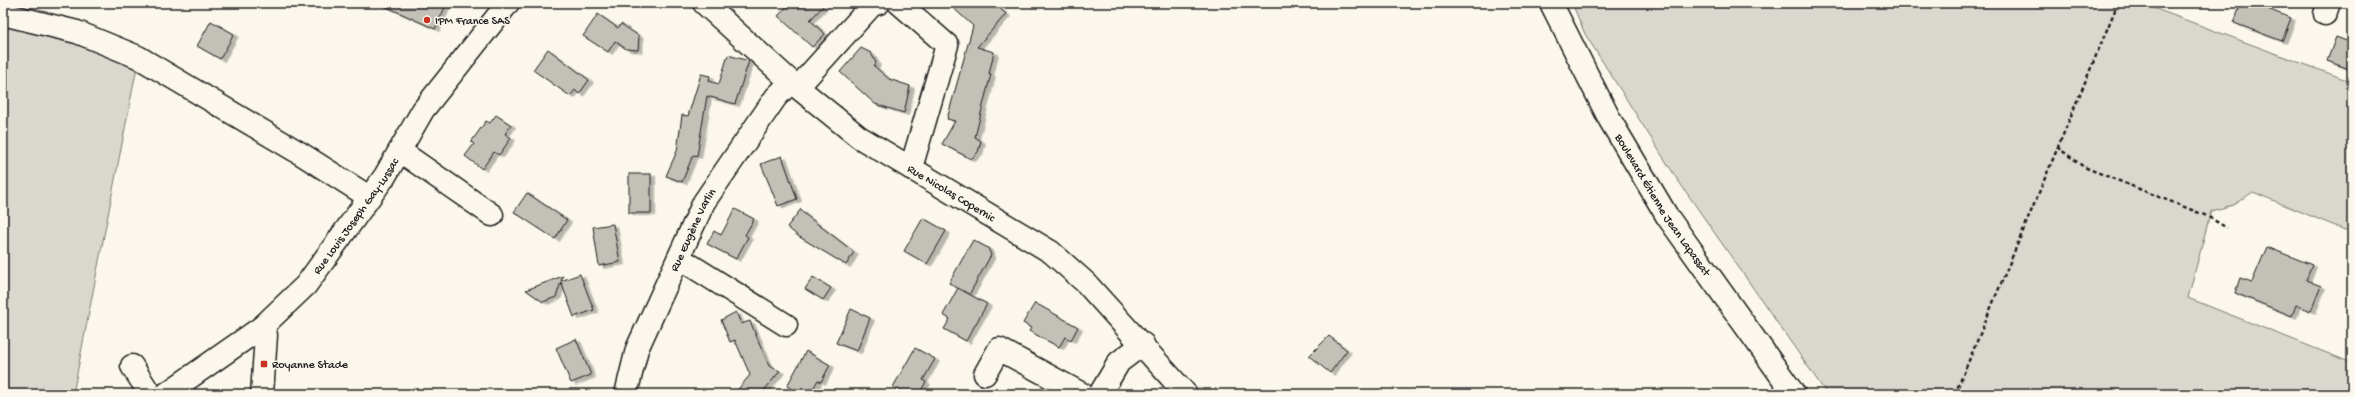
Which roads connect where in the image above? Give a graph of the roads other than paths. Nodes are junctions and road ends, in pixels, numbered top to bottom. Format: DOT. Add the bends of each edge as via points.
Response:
graph roads {
  1 [pos="508,3"];
  2 [pos="704,3"];
  3 [pos="879,3"];
  4 [pos="899,3"];
  5 [pos="1551,3"];
  6 [pos="3,14"];
  7 [pos="794,85"];
  8 [pos="400,151"];
  9 [pos="911,168"];
  10 [pos="369,197"];
  11 [pos="492,214"];
  12 [pos="679,258"];
  13 [pos="786,325"];
  14 [pos="262,326"];
  15 [pos="1143,344"];
  16 [pos="132,366"];
  17 [pos="985,374"];
  18 [pos="150,394"];
  19 [pos="166,394"];
  20 [pos="262,394"];
  21 [pos="626,394"];
  22 [pos="1082,394"];
  23 [pos="1100,394"];
  24 [pos="1186,394"];
  25 [pos="1794,394"];
  1 -- 8 [label="street, Rue Louis Joseph Gay-Lussac" via="423,110"];
  2 -- 7 [label="street, Rue Nicolas Copernic"];
  3 -- 7 [label="street, Rue Eugène Varlin" via="872,5"];
  4 -- 9 [label="street" via="947,44"];
  5 -- 25 [label="street, Boulevard Étienne Jean Lapassat" via="1610,120 1667,216"];
  6 -- 10 [label="street" via="77,32 138,57"];
  7 -- 9 [label="street, Rue Nicolas Copernic" via="859,137"];
  7 -- 12 [label="street, Rue Eugène Varlin" via="776,97 704,202"];
  8 -- 10 [label="street, Rue Louis Joseph Gay-Lussac"];
  8 -- 11 [label="street"];
  9 -- 15 [label="street, Rue Nicolas Copernic" via="1051,252 1086,283"];
  10 -- 14 [label="street, Rue Louis Joseph Gay-Lussac" via="306,285"];
  12 -- 13 [label="street"];
  12 -- 21 [label="street, Rue Eugène Varlin" via="637,349"];
  14 -- 19 [label="street, Rue Louis Joseph Gay-Lussac"];
  14 -- 20 [label="street" via="266,335"];
  15 -- 23 [label="street" via="1120,362"];
  15 -- 24 [label="street, Rue Nicolas Copernic"];
  16 -- 18 [label="street"];
  17 -- 22 [label="street" via="999,348"];
}
